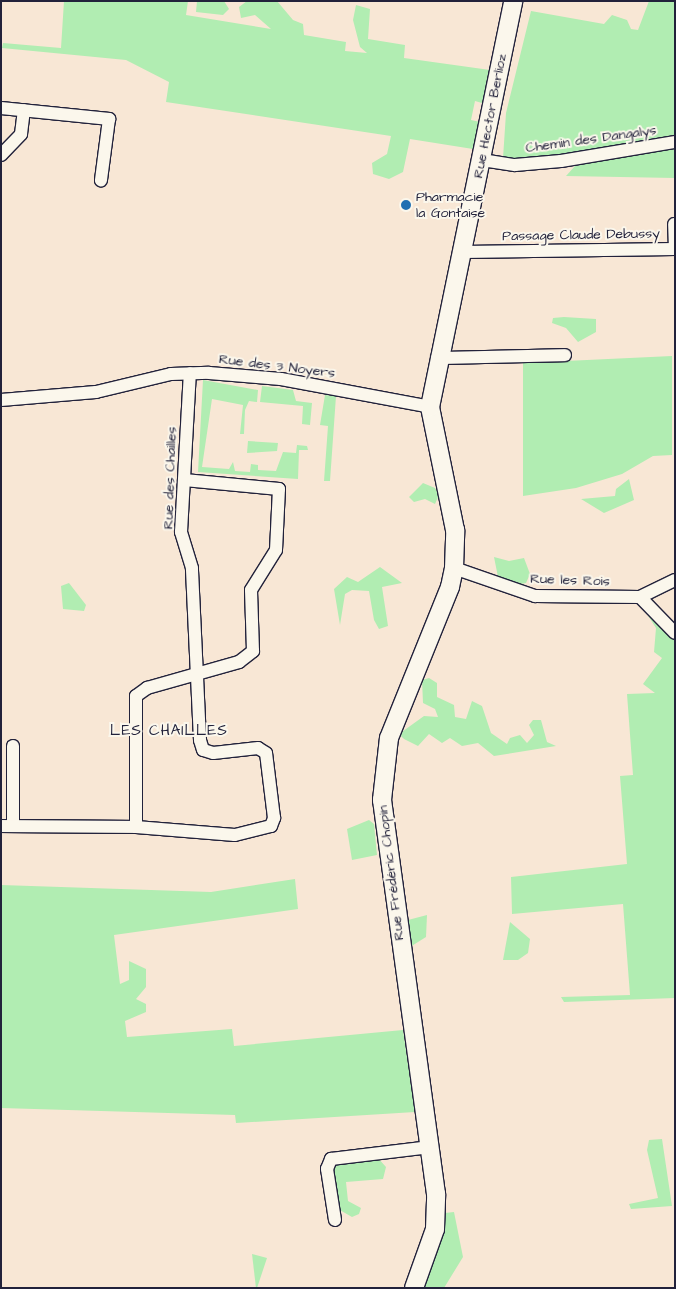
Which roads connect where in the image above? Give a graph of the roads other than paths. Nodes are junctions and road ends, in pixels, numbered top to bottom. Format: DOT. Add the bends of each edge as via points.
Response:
graph roads {
  1 [pos="513,1"];
  2 [pos="1,108"];
  3 [pos="24,110"];
  4 [pos="675,142"];
  5 [pos="1,155"];
  6 [pos="482,160"];
  7 [pos="101,180"];
  8 [pos="674,224"];
  9 [pos="463,252"];
  10 [pos="565,356"];
  11 [pos="437,358"];
  12 [pos="190,373"];
  13 [pos="1,400"];
  14 [pos="430,407"];
  15 [pos="184,480"];
  16 [pos="454,568"];
  17 [pos="675,580"];
  18 [pos="640,597"];
  19 [pos="675,633"];
  20 [pos="195,675"];
  21 [pos="13,746"];
  22 [pos="7,826"];
  23 [pos="136,827"];
  24 [pos="430,1147"];
  25 [pos="335,1220"];
  26 [pos="414,1288"];
  1 -- 6 [label="street, Rue Hector Berlioz"];
  2 -- 3 [label="street"];
  3 -- 5 [label="street" via="21,134"];
  3 -- 7 [label="street" via="109,119"];
  4 -- 6 [label="street, Chemin des Dangalys" via="561,161 515,164"];
  6 -- 9 [label="street, Rue Hector Berlioz"];
  8 -- 9 [label="street, Passage Claude Debussy" via="675,249"];
  9 -- 11 [label="street, Rue Hector Berlioz"];
  10 -- 11 [label="street"];
  11 -- 14 [label="street, Rue Hector Berlioz"];
  12 -- 13 [label="street, Rue des 3 Noyers" via="96,392"];
  12 -- 14 [label="street, Rue des 3 Noyers" via="281,379"];
  12 -- 15 [label="street, Rue des Chailles"];
  14 -- 16 [label="street, Rue Frédéric Chopin" via="455,530"];
  15 -- 20 [label="street, Rue des Chailles" via="181,532 192,568"];
  15 -- 20 [label="street" via="279,489 276,550 251,590 253,651 239,662"];
  16 -- 18 [label="street, Rue les Rois" via="535,596"];
  16 -- 24 [label="street, Rue Frédéric Chopin" via="450,587 389,738 382,800"];
  17 -- 18 [label="street"];
  18 -- 19 [label="street"];
  20 -- 23 [label="street" via="136,696"];
  20 -- 23 [label="street, Rue des Chailles" via="203,750 213,753 258,748 266,753 274,818 271,826 235,834"];
  21 -- 22 [label="street"];
  22 -- 23 [label="street"];
  24 -- 25 [label="street" via="331,1159 327,1169"];
  24 -- 26 [label="street, Rue Frédéric Chopin" via="435,1229"];
}
